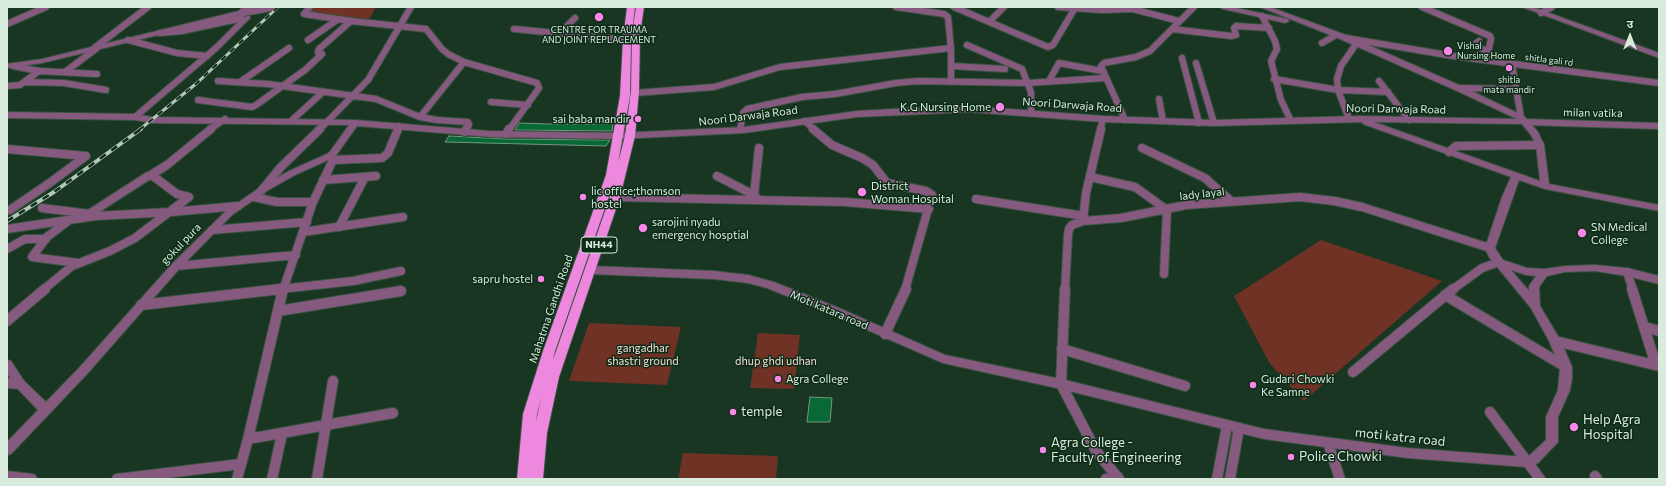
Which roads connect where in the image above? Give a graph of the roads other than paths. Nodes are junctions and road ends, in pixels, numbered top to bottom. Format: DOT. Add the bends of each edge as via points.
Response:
graph roads {
  1 [pos="46,7"];
  2 [pos="148,7"];
  3 [pos="255,7"];
  4 [pos="272,7"];
  5 [pos="310,7"];
  6 [pos="411,7"];
  7 [pos="631,7"];
  8 [pos="640,7"];
  9 [pos="896,7"];
  10 [pos="954,7"];
  11 [pos="1004,7"];
  12 [pos="1058,7"];
  13 [pos="1194,7"];
  14 [pos="1223,7"];
  15 [pos="1264,7"];
  16 [pos="1422,7"];
  17 [pos="1526,7"];
  18 [pos="1552,7"];
  19 [pos="1075,8"];
  20 [pos="1128,8"];
  21 [pos="1541,13"];
  22 [pos="245,15"];
  23 [pos="1262,16"];
  24 [pos="575,18"];
  25 [pos="337,20"];
  26 [pos="350,21"];
  27 [pos="990,21"];
  28 [pos="1179,21"];
  29 [pos="7,24"];
  30 [pos="1308,25"];
  31 [pos="398,27"];
  32 [pos="1269,28"];
  33 [pos="514,29"];
  34 [pos="1172,29"];
  35 [pos="559,34"];
  36 [pos="1340,36"];
  37 [pos="128,40"];
  38 [pos="308,40"];
  39 [pos="627,40"];
  40 [pos="1479,41"];
  41 [pos="1322,43"];
  42 [pos="1356,44"];
  43 [pos="967,45"];
  44 [pos="95,48"];
  45 [pos="289,48"];
  46 [pos="951,48"];
  47 [pos="1488,52"];
  48 [pos="207,56"];
  49 [pos="1659,56"];
  50 [pos="1182,58"];
  51 [pos="1492,61"];
  52 [pos="464,62"];
  53 [pos="1196,63"];
  54 [pos="1512,64"];
  55 [pos="10,66"];
  56 [pos="951,66"];
  57 [pos="1005,69"];
  58 [pos="39,70"];
  59 [pos="1102,71"];
  60 [pos="65,72"];
  61 [pos="96,74"];
  62 [pos="1105,78"];
  63 [pos="1274,79"];
  64 [pos="218,81"];
  65 [pos="1049,81"];
  66 [pos="1379,81"];
  67 [pos="25,82"];
  68 [pos="240,82"];
  69 [pos="951,82"];
  70 [pos="1028,83"];
  71 [pos="1659,83"];
  72 [pos="7,86"];
  73 [pos="282,87"];
  74 [pos="1458,88"];
  75 [pos="1516,89"];
  76 [pos="106,90"];
  77 [pos="1338,90"];
  78 [pos="323,92"];
  79 [pos="1388,92"];
  80 [pos="635,94"];
  81 [pos="353,96"];
  82 [pos="1159,99"];
  83 [pos="198,100"];
  84 [pos="491,102"];
  85 [pos="528,105"];
  86 [pos="1031,113"];
  87 [pos="7,115"];
  88 [pos="136,117"];
  89 [pos="420,117"];
  90 [pos="225,119"];
  91 [pos="1103,119"];
  92 [pos="1349,119"];
  93 [pos="1359,119"];
  94 [pos="1125,120"];
  95 [pos="1409,120"];
  96 [pos="1523,120"];
  97 [pos="291,121"];
  98 [pos="804,121"];
  99 [pos="1163,121"];
  100 [pos="1291,121"];
  101 [pos="326,122"];
  102 [pos="1199,122"];
  103 [pos="355,123"];
  104 [pos="1214,123"];
  105 [pos="399,126"];
  106 [pos="1659,126"];
  107 [pos="740,130"];
  108 [pos="465,132"];
  109 [pos="506,134"];
  110 [pos="625,136"];
  111 [pos="1540,144"];
  112 [pos="759,148"];
  113 [pos="1142,148"];
  114 [pos="7,149"];
  115 [pos="1449,152"];
  116 [pos="332,158"];
  117 [pos="151,176"];
  118 [pos="376,176"];
  119 [pos="717,176"];
  120 [pos="1516,176"];
  121 [pos="365,177"];
  122 [pos="1090,177"];
  123 [pos="324,180"];
  124 [pos="1545,186"];
  125 [pos="262,190"];
  126 [pos="254,197"];
  127 [pos="615,197"];
  128 [pos="756,197"];
  129 [pos="976,199"];
  130 [pos="1231,201"];
  131 [pos="313,202"];
  132 [pos="238,206"];
  133 [pos="42,208"];
  134 [pos="1659,208"];
  135 [pos="929,209"];
  136 [pos="7,210"];
  137 [pos="1167,210"];
  138 [pos="171,212"];
  139 [pos="92,215"];
  140 [pos="403,217"];
  141 [pos="1084,218"];
  142 [pos="69,220"];
  143 [pos="307,222"];
  144 [pos="339,227"];
  145 [pos="7,229"];
  146 [pos="212,230"];
  147 [pos="303,232"];
  148 [pos="46,239"];
  149 [pos="1490,248"];
  150 [pos="7,249"];
  151 [pos="296,255"];
  152 [pos="1499,262"];
  153 [pos="78,263"];
  154 [pos="176,266"];
  155 [pos="591,270"];
  156 [pos="401,271"];
  157 [pos="1627,272"];
  158 [pos="1544,273"];
  159 [pos="1164,274"];
  160 [pos="1659,280"];
  161 [pos="283,290"];
  162 [pos="401,290"];
  163 [pos="1445,295"];
  164 [pos="141,305"];
  165 [pos="1536,306"];
  166 [pos="278,311"];
  167 [pos="7,321"];
  168 [pos="1644,328"];
  169 [pos="1659,331"];
  170 [pos="885,334"];
  171 [pos="1555,341"];
  172 [pos="1062,349"];
  173 [pos="7,364"];
  174 [pos="1658,365"];
  175 [pos="1566,367"];
  176 [pos="1353,372"];
  177 [pos="333,381"];
  178 [pos="7,383"];
  179 [pos="20,384"];
  180 [pos="1061,384"];
  181 [pos="1185,386"];
  182 [pos="46,410"];
  183 [pos="1490,412"];
  184 [pos="393,413"];
  185 [pos="326,426"];
  186 [pos="1233,427"];
  187 [pos="282,434"];
  188 [pos="248,439"];
  189 [pos="1328,443"];
  190 [pos="7,450"];
  191 [pos="1526,462"];
  192 [pos="241,464"];
  193 [pos="7,476"];
  194 [pos="1119,478"];
  195 [pos="32,479"];
  196 [pos="117,479"];
  197 [pos="237,479"];
  198 [pos="272,479"];
  199 [pos="317,479"];
  200 [pos="524,479"];
  201 [pos="536,479"];
  202 [pos="1106,479"];
  203 [pos="1217,479"];
  204 [pos="1230,479"];
  205 [pos="1340,479"];
  206 [pos="1540,479"];
  1 -- 29 [label="street"];
  2 -- 44 [label="street"];
  3 -- 22 [label="street"];
  4 -- 22 [label="street, bridge"];
  5 -- 25 [label="street" via="304,14"];
  6 -- 31 [label="street"];
  7 -- 39 [label="highway, Mahatma Gandhi Road / NH44"];
  8 -- 80 [label="highway, Mahatma Gandhi Road / NH44" via="636,34"];
  9 -- 46 [label="street" via="938,13 948,17"];
  10 -- 27 [label="street"];
  11 -- 27 [label="street"];
  12 -- 19 [label="street"];
  13 -- 28 [label="street"];
  14 -- 23 [label="street"];
  15 -- 30 [label="street"];
  16 -- 47 [label="street" via="1490,36"];
  17 -- 21 [label="street"];
  18 -- 21 [label="street"];
  19 -- 20 [label="street"];
  19 -- 27 [label="street" via="1051,47"];
  20 -- 28 [label="street"];
  21 -- 49 [label="street"];
  22 -- 37 [label="street"];
  22 -- 48 [label="street" via="239,27"];
  23 -- 30 [label="street"];
  23 -- 32 [label="street"];
  24 -- 35 [label="street"];
  25 -- 26 [label="street"];
  25 -- 38 [label="street"];
  26 -- 31 [label="street"];
  26 -- 73 [label="street" via="319,49 318,52 322,54"];
  28 -- 34 [label="street"];
  30 -- 36 [label="street"];
  31 -- 52 [label="street" via="426,29 442,49"];
  31 -- 81 [label="street" via="372,75"];
  32 -- 34 [label="street" via="1236,26 1236,35 1231,36"];
  32 -- 63 [label="street" via="1277,46 1271,61"];
  33 -- 35 [label="street"];
  34 -- 59 [label="street" via="1150,51 1136,57 1104,63 1101,66"];
  35 -- 39 [label="street"];
  36 -- 41 [label="street"];
  36 -- 42 [label="street"];
  36 -- 51 [label="street, shitla gali rd"];
  37 -- 44 [label="street"];
  37 -- 48 [label="street" via="177,52"];
  39 -- 110 [label="highway, Mahatma Gandhi Road / NH44"];
  40 -- 47 [label="street" via="1474,45"];
  42 -- 74 [label="street"];
  42 -- 77 [label="street" via="1338,74"];
  43 -- 70 [label="street" via="1022,68"];
  44 -- 55 [label="street"];
  44 -- 60 [label="street"];
  45 -- 68 [label="street"];
  46 -- 56 [label="street"];
  46 -- 80 [label="street" via="787,66 714,87"];
  47 -- 51 [label="street"];
  48 -- 88 [label="street"];
  50 -- 102 [label="street"];
  51 -- 54 [label="street, shitla gali rd"];
  52 -- 85 [label="street" via="537,84 539,88"];
  52 -- 89 [label="street"];
  53 -- 104 [label="street"];
  54 -- 71 [label="street, shitla gali rd"];
  54 -- 75 [label="street"];
  55 -- 58 [label="street"];
  56 -- 57 [label="street"];
  56 -- 69 [label="street"];
  58 -- 60 [label="street"];
  58 -- 67 [label="street"];
  59 -- 62 [label="street"];
  59 -- 65 [label="street" via="1059,63"];
  60 -- 61 [label="street"];
  62 -- 65 [label="street"];
  62 -- 94 [label="street"];
  63 -- 77 [label="street"];
  63 -- 100 [label="street" via="1280,100"];
  64 -- 68 [label="street"];
  65 -- 70 [label="street"];
  66 -- 79 [label="street"];
  67 -- 72 [label="street" via="19,86"];
  67 -- 76 [label="street" via="64,83"];
  68 -- 73 [label="street"];
  69 -- 70 [label="street"];
  69 -- 107 [label="street" via="896,83 802,97 747,109 743,113"];
  70 -- 86 [label="street"];
  73 -- 78 [label="street"];
  73 -- 83 [label="street" via="254,106"];
  74 -- 75 [label="street"];
  74 -- 96 [label="street"];
  75 -- 96 [label="street"];
  77 -- 79 [label="street"];
  77 -- 92 [label="street"];
  78 -- 81 [label="street"];
  78 -- 97 [label="street"];
  79 -- 95 [label="street"];
  80 -- 110 [label="highway, Mahatma Gandhi Road / NH44"];
  81 -- 89 [label="street" via="387,103"];
  81 -- 101 [label="street"];
  82 -- 99 [label="street"];
  84 -- 85 [label="street"];
  85 -- 109 [label="street"];
  86 -- 91 [label="street, Noori Darwaja Road"];
  86 -- 98 [label="street, Noori Darwaja Road" via="970,109 922,110 857,114"];
  87 -- 88 [label="street, Noori Darwaja Road"];
  88 -- 90 [label="street, Noori Darwaja Road" via="152,120"];
  89 -- 108 [label="street" via="468,122"];
  90 -- 97 [label="street, Noori Darwaja Road"];
  90 -- 117 [label="street"];
  91 -- 94 [label="street, Noori Darwaja Road"];
  91 -- 122 [label="street"];
  92 -- 93 [label="street, Noori Darwaja Road"];
  92 -- 100 [label="street, Noori Darwaja Road"];
  93 -- 95 [label="street, Noori Darwaja Road"];
  93 -- 115 [label="street"];
  94 -- 99 [label="street, Noori Darwaja Road"];
  95 -- 96 [label="street, Noori Darwaja Road"];
  96 -- 106 [label="street, milan vatika"];
  96 -- 111 [label="street"];
  97 -- 101 [label="street, Noori Darwaja Road"];
  98 -- 107 [label="street, Noori Darwaja Road"];
  98 -- 135 [label="street" via="832,145 873,165 887,183 930,193 932,195"];
  99 -- 102 [label="street, Noori Darwaja Road"];
  100 -- 104 [label="street, Noori Darwaja Road"];
  101 -- 103 [label="street, Noori Darwaja Road"];
  101 -- 125 [label="street"];
  102 -- 104 [label="street, Noori Darwaja Road"];
  103 -- 105 [label="street, Noori Darwaja Road"];
  103 -- 116 [label="street"];
  105 -- 108 [label="street, Noori Darwaja Road"];
  105 -- 116 [label="street" via="388,153 382,158"];
  107 -- 110 [label="street, Noori Darwaja Road"];
  108 -- 109 [label="street, Noori Darwaja Road"];
  109 -- 110 [label="street, Noori Darwaja Road"];
  110 -- 127 [label="highway, Mahatma Gandhi Road / NH44"];
  110 -- 200 [label="highway, Mahatma Gandhi Road / NH44" via="548,352 530,414"];
  111 -- 115 [label="street" via="1456,146"];
  111 -- 124 [label="street"];
  112 -- 128 [label="street"];
  113 -- 130 [label="street" via="1205,178"];
  114 -- 136 [label="street" via="86,156"];
  115 -- 120 [label="street"];
  116 -- 123 [label="street"];
  116 -- 125 [label="street, gokul pura" via="292,173"];
  117 -- 138 [label="street" via="177,194 189,197"];
  117 -- 139 [label="street" via="144,177"];
  118 -- 121 [label="street"];
  119 -- 128 [label="street"];
  120 -- 124 [label="street"];
  120 -- 149 [label="street"];
  121 -- 123 [label="street"];
  121 -- 144 [label="street"];
  122 -- 137 [label="street" via="1135,188"];
  122 -- 141 [label="street"];
  123 -- 131 [label="street"];
  124 -- 134 [label="street"];
  125 -- 126 [label="street, gokul pura"];
  126 -- 131 [label="street" via="277,202"];
  126 -- 132 [label="street, gokul pura"];
  127 -- 128 [label="street"];
  127 -- 155 [label="highway, Mahatma Gandhi Road / NH44"];
  128 -- 135 [label="street"];
  129 -- 141 [label="street, lady layal"];
  130 -- 137 [label="street, lady layal" via="1186,205"];
  130 -- 149 [label="street, lady layal" via="1300,197 1334,201 1362,207"];
  131 -- 143 [label="street"];
  132 -- 138 [label="street"];
  132 -- 146 [label="street, gokul pura"];
  133 -- 139 [label="street"];
  135 -- 170 [label="street" via="907,286"];
  137 -- 141 [label="street, lady layal" via="1116,218"];
  137 -- 159 [label="street"];
  138 -- 139 [label="street"];
  138 -- 153 [label="street" via="122,246"];
  139 -- 142 [label="street"];
  140 -- 144 [label="street"];
  141 -- 172 [label="street" via="1069,229"];
  142 -- 145 [label="street"];
  142 -- 148 [label="street"];
  143 -- 146 [label="street"];
  143 -- 147 [label="street"];
  144 -- 147 [label="street"];
  146 -- 154 [label="street, gokul pura"];
  147 -- 151 [label="street"];
  148 -- 150 [label="street" via="25,239"];
  148 -- 153 [label="street" via="32,256"];
  149 -- 152 [label="street"];
  151 -- 154 [label="street"];
  151 -- 161 [label="street"];
  152 -- 158 [label="street" via="1519,270"];
  152 -- 163 [label="street" via="1482,268"];
  152 -- 165 [label="street"];
  153 -- 167 [label="street"];
  154 -- 164 [label="street, gokul pura"];
  155 -- 170 [label="street, Moti katara road" via="714,275 748,279 784,290"];
  155 -- 201 [label="highway, Mahatma Gandhi Road / NH44" via="551,384 540,433"];
  156 -- 161 [label="street" via="353,281"];
  157 -- 158 [label="street" via="1595,268"];
  157 -- 160 [label="street"];
  157 -- 168 [label="street"];
  158 -- 165 [label="street" via="1534,286"];
  161 -- 164 [label="street"];
  161 -- 166 [label="street"];
  162 -- 166 [label="street"];
  163 -- 175 [label="street"];
  163 -- 176 [label="street"];
  164 -- 182 [label="street, gokul pura"];
  165 -- 171 [label="street"];
  166 -- 188 [label="street"];
  168 -- 169 [label="street"];
  168 -- 174 [label="street"];
  170 -- 180 [label="street, Moti katara road" via="943,359"];
  171 -- 174 [label="street"];
  171 -- 175 [label="street"];
  172 -- 180 [label="street"];
  172 -- 181 [label="street"];
  173 -- 179 [label="street"];
  175 -- 191 [label="street" via="1564,390 1552,417 1552,442"];
  177 -- 185 [label="street"];
  178 -- 179 [label="street"];
  179 -- 182 [label="street"];
  180 -- 186 [label="street, moti katra road"];
  180 -- 194 [label="street" via="1096,451"];
  182 -- 190 [label="street, gokul pura"];
  183 -- 191 [label="street"];
  184 -- 185 [label="street"];
  185 -- 187 [label="street"];
  185 -- 199 [label="street"];
  186 -- 189 [label="street, moti katra road"];
  186 -- 203 [label="street"];
  186 -- 204 [label="street"];
  187 -- 188 [label="street"];
  187 -- 198 [label="street"];
  188 -- 192 [label="street"];
  189 -- 191 [label="street, moti katra road" via="1408,453"];
  189 -- 205 [label="street"];
  191 -- 206 [label="street"];
  192 -- 196 [label="street"];
  192 -- 197 [label="street"];
  193 -- 195 [label="street"];
  194 -- 202 [label="street"];
}
